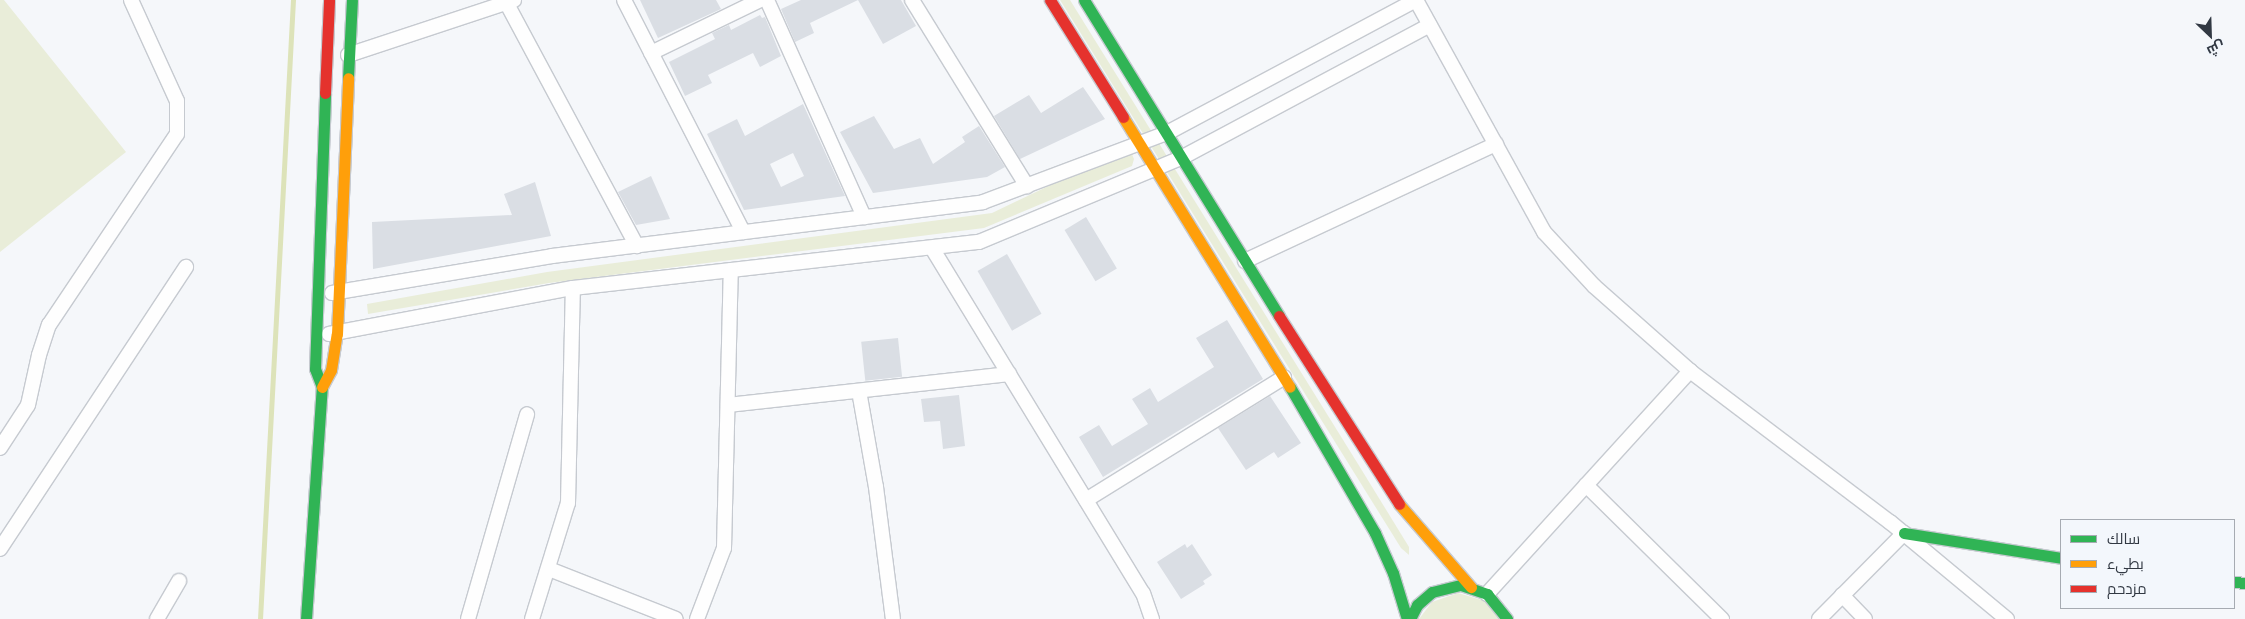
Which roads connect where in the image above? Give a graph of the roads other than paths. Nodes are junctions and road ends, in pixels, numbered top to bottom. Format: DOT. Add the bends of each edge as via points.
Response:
graph roads {
  1 [pos="132,0"];
  2 [pos="329,0"];
  3 [pos="352,0"];
  4 [pos="624,0"];
  5 [pos="760,0"];
  6 [pos="767,0"];
  7 [pos="912,0"];
  8 [pos="1050,0"];
  9 [pos="1084,0"];
  10 [pos="1416,0"];
  11 [pos="510,1"];
  12 [pos="1430,25"];
  13 [pos="651,53"];
  14 [pos="348,56"];
  15 [pos="1167,133"];
  16 [pos="1496,144"];
  17 [pos="1139,146"];
  18 [pos="1181,158"];
  19 [pos="1155,170"];
  20 [pos="1027,186"];
  21 [pos="864,217"];
  22 [pos="743,232"];
  23 [pos="637,246"];
  24 [pos="932,248"];
  25 [pos="1245,261"];
  26 [pos="186,267"];
  27 [pos="731,270"];
  28 [pos="573,288"];
  29 [pos="338,292"];
  30 [pos="316,294"];
  31 [pos="336,334"];
  32 [pos="316,335"];
  33 [pos="1690,371"];
  34 [pos="1009,374"];
  35 [pos="1284,377"];
  36 [pos="322,387"];
  37 [pos="858,391"];
  38 [pos="728,406"];
  39 [pos="527,414"];
  40 [pos="0,448"];
  41 [pos="1586,486"];
  42 [pos="1086,500"];
  43 [pos="1904,533"];
  44 [pos="0,549"];
  45 [pos="2060,558"];
  46 [pos="549,569"];
  47 [pos="179,581"];
  48 [pos="1471,587"];
  49 [pos="1487,594"];
  50 [pos="1842,595"];
  51 [pos="1508,618"];
  52 [pos="157,619"];
  53 [pos="306,619"];
  54 [pos="468,619"];
  55 [pos="532,619"];
  56 [pos="676,619"];
  57 [pos="697,619"];
  58 [pos="893,619"];
  59 [pos="1152,619"];
  60 [pos="1408,619"];
  61 [pos="1722,619"];
  62 [pos="1819,619"];
  63 [pos="1865,619"];
  64 [pos="2007,619"];
  1 -- 40 [label="street" via="177,101 177,134 49,325 38,354 28,405"];
  2 -- 30 [label="main road"];
  3 -- 14 [label="main road"];
  4 -- 13 [label="street"];
  5 -- 13 [label="street"];
  6 -- 21 [label="street"];
  7 -- 20 [label="street"];
  8 -- 17 [label="main road"];
  9 -- 15 [label="main road"];
  10 -- 12 [label="street"];
  10 -- 15 [label="street"];
  11 -- 14 [label="street"];
  11 -- 23 [label="street"];
  12 -- 16 [label="street"];
  12 -- 18 [label="street"];
  13 -- 22 [label="street"];
  14 -- 29 [label="main road"];
  15 -- 17 [label="street"];
  15 -- 18 [label="main road"];
  16 -- 25 [label="street"];
  16 -- 33 [label="street" via="1544,232 1594,286"];
  17 -- 19 [label="main road"];
  17 -- 20 [label="street"];
  18 -- 19 [label="street"];
  18 -- 25 [label="main road"];
  19 -- 24 [label="street" via="979,242"];
  19 -- 35 [label="main road"];
  20 -- 21 [label="street" via="983,202"];
  21 -- 22 [label="street"];
  22 -- 23 [label="street"];
  23 -- 29 [label="street" via="552,256"];
  24 -- 27 [label="street"];
  24 -- 34 [label="street"];
  25 -- 48 [label="main road" via="1379,477 1416,527"];
  26 -- 44 [label="street"];
  27 -- 28 [label="street"];
  27 -- 38 [label="street"];
  28 -- 31 [label="street"];
  28 -- 46 [label="street" via="568,503"];
  29 -- 30 [label="street"];
  29 -- 31 [label="main road"];
  30 -- 32 [label="main road"];
  31 -- 32 [label="street"];
  31 -- 36 [label="main road" via="331,370"];
  32 -- 36 [label="main road" via="316,369"];
  33 -- 41 [label="street"];
  33 -- 43 [label="street"];
  34 -- 37 [label="street"];
  34 -- 42 [label="street"];
  35 -- 42 [label="street"];
  35 -- 60 [label="main road" via="1375,533"];
  36 -- 53 [label="main road"];
  37 -- 38 [label="street"];
  37 -- 58 [label="street" via="876,486"];
  38 -- 57 [label="street" via="724,548"];
  39 -- 54 [label="street"];
  41 -- 49 [label="street"];
  41 -- 61 [label="street"];
  42 -- 59 [label="street" via="1142,593"];
  43 -- 45 [label="main road"];
  43 -- 50 [label="street"];
  43 -- 64 [label="street"];
  46 -- 55 [label="street"];
  46 -- 56 [label="street"];
  47 -- 52 [label="street"];
  48 -- 49 [label="main road"];
  48 -- 60 [label="main road" via="1451,586 1432,592 1417,605"];
  49 -- 51 [label="main road"];
  50 -- 62 [label="street"];
  50 -- 63 [label="street"];
}
